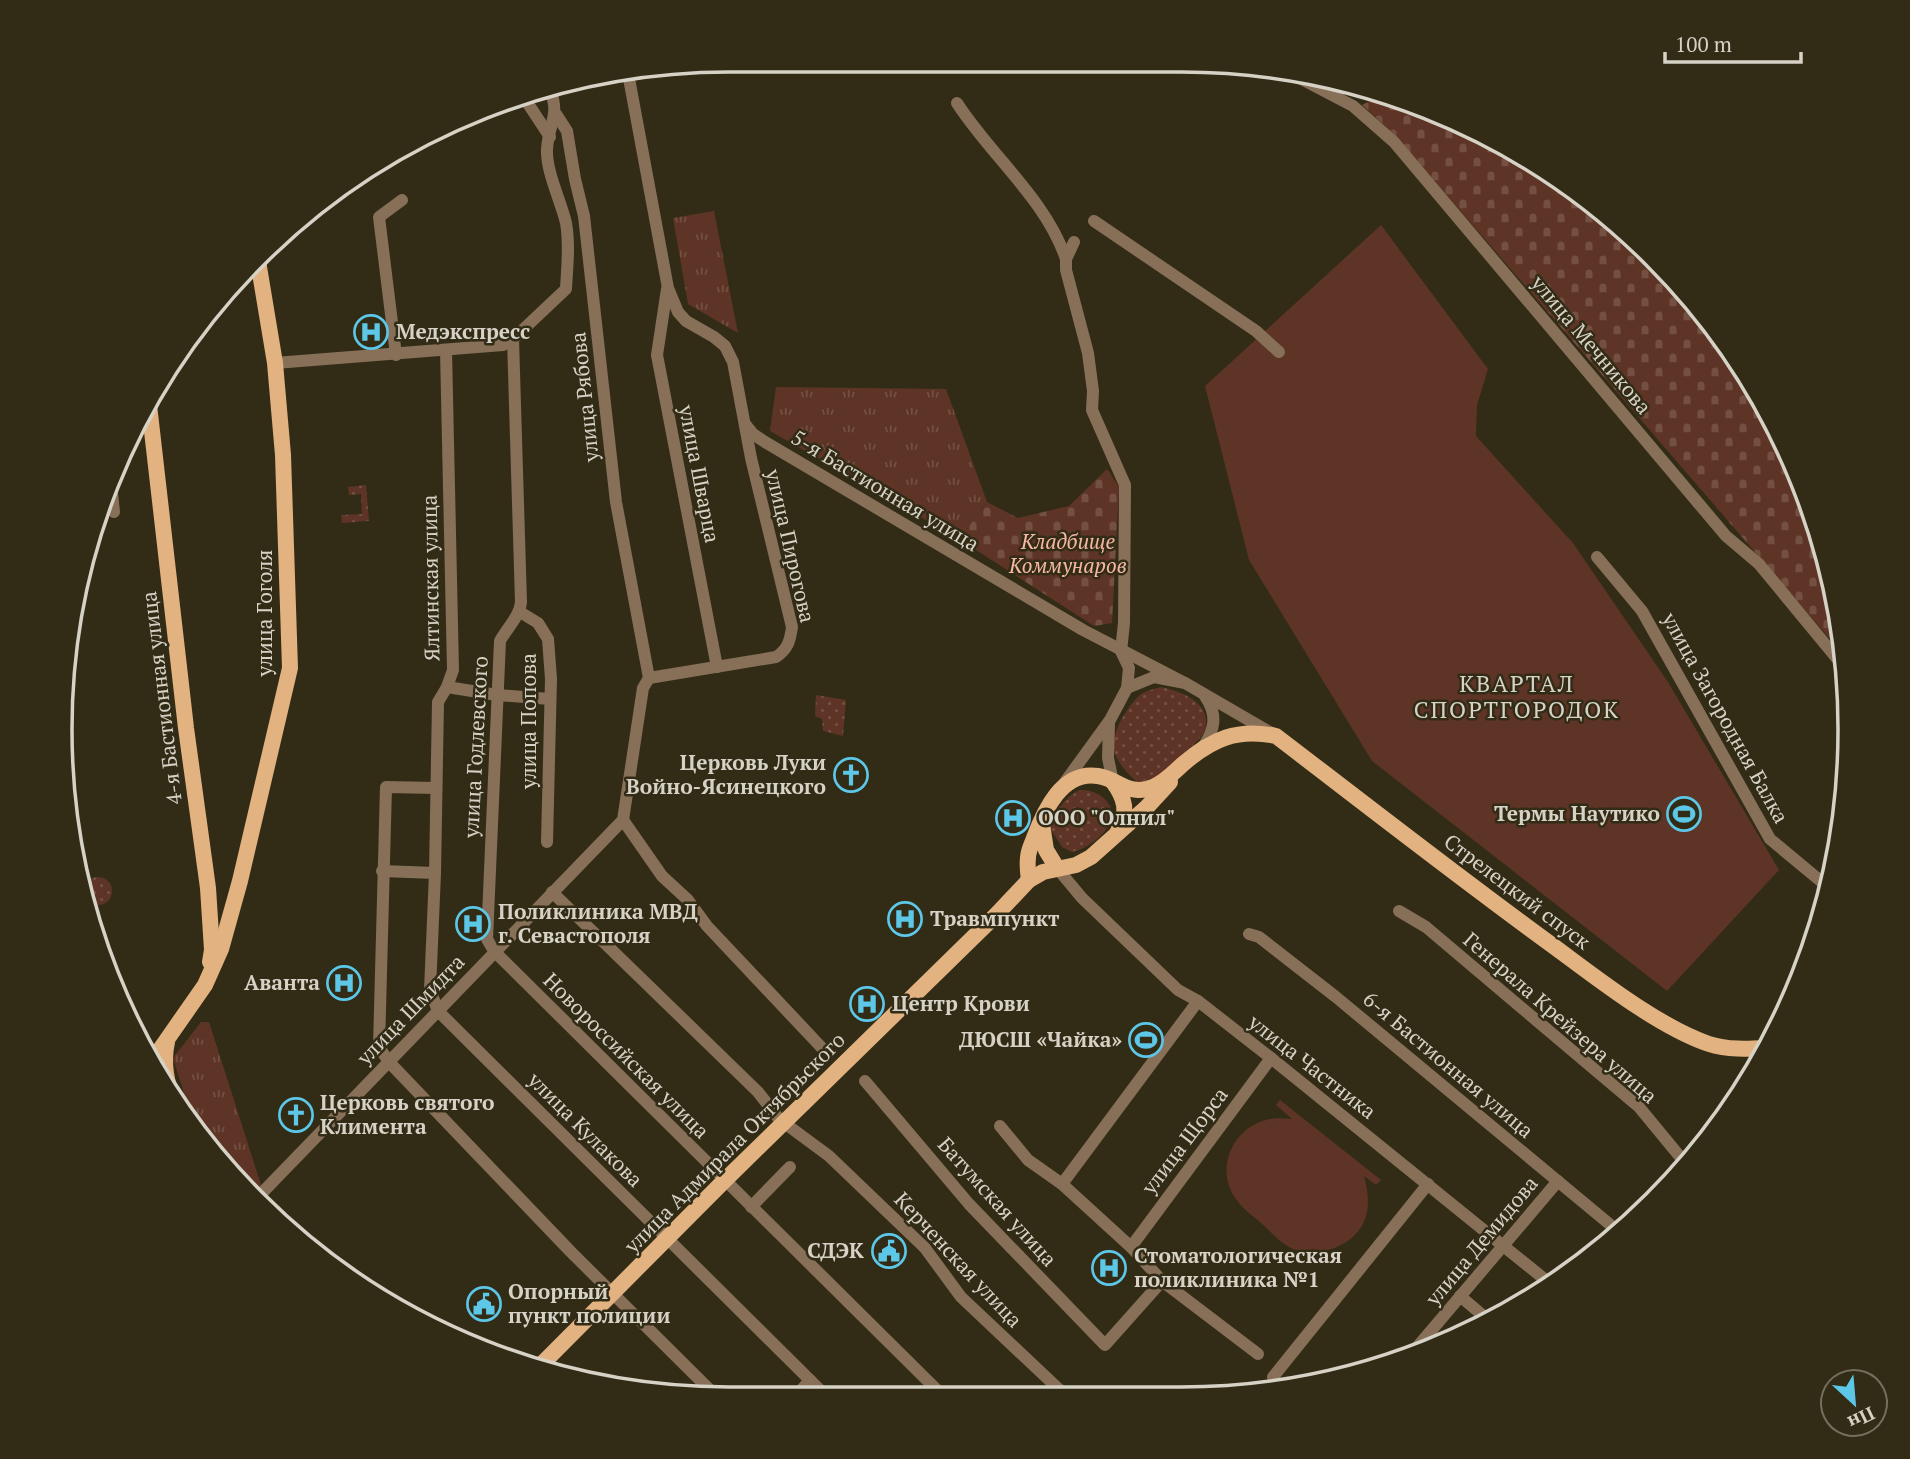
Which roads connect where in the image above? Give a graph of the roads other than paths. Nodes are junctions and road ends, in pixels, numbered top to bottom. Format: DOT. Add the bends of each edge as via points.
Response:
graph roads {
  1 [pos="629,79"];
  2 [pos="1313,85"];
  3 [pos="553,96"];
  4 [pos="957,103"];
  5 [pos="528,104"];
  6 [pos="556,114"];
  7 [pos="550,137"];
  8 [pos="402,200"];
  9 [pos="1094,221"];
  10 [pos="1074,242"];
  11 [pos="1066,259"];
  12 [pos="259,269"];
  13 [pos="667,288"];
  14 [pos="513,339"];
  15 [pos="446,350"];
  16 [pos="1279,352"];
  17 [pos="396,355"];
  18 [pos="275,363"];
  19 [pos="151,419"];
  20 [pos="743,421"];
  21 [pos="765,442"];
  22 [pos="751,458"];
  23 [pos="113,502"];
  24 [pos="114,512"];
  25 [pos="1597,557"];
  26 [pos="520,612"];
  27 [pos="1121,651"];
  28 [pos="1834,655"];
  29 [pos="717,667"];
  30 [pos="649,678"];
  31 [pos="1185,683"];
  32 [pos="447,687"];
  33 [pos="1127,688"];
  34 [pos="1203,692"];
  35 [pos="497,695"];
  36 [pos="550,699"];
  37 [pos="1110,720"];
  38 [pos="1276,736"];
  39 [pos="1203,747"];
  40 [pos="1113,782"];
  41 [pos="436,788"];
  42 [pos="1059,790"];
  43 [pos="1042,818"];
  44 [pos="623,820"];
  45 [pos="1115,836"];
  46 [pos="547,842"];
  47 [pos="1057,868"];
  48 [pos="382,871"];
  49 [pos="435,873"];
  50 [pos="1029,880"];
  51 [pos="1821,881"];
  52 [pos="552,892"];
  53 [pos="1399,911"];
  54 [pos="1249,934"];
  55 [pos="494,951"];
  56 [pos="205,985"];
  57 [pos="1198,1001"];
  58 [pos="438,1011"];
  59 [pos="169,1034"];
  60 [pos="822,1048"];
  61 [pos="1755,1048"];
  62 [pos="157,1053"];
  63 [pos="1271,1059"];
  64 [pos="389,1062"];
  65 [pos="164,1064"];
  66 [pos="865,1081"];
  67 [pos="783,1123"];
  68 [pos="1000,1126"];
  69 [pos="1680,1157"];
  70 [pos="790,1167"];
  71 [pos="724,1181"];
  72 [pos="1558,1181"];
  73 [pos="1062,1184"];
  74 [pos="1428,1184"];
  75 [pos="262,1193"];
  76 [pos="751,1207"];
  77 [pos="1612,1226"];
  78 [pos="668,1238"];
  79 [pos="1131,1247"];
  80 [pos="1503,1247"];
  81 [pos="1543,1278"];
  82 [pos="1162,1281"];
  83 [pos="613,1294"];
  84 [pos="1460,1296"];
  85 [pos="1481,1314"];
  86 [pos="1423,1340"];
  87 [pos="1258,1354"];
  88 [pos="545,1361"];
  89 [pos="1273,1377"];
  90 [pos="810,1380"];
  91 [pos="706,1386"];
  92 [pos="804,1387"];
  93 [pos="817,1387"];
  94 [pos="934,1387"];
  95 [pos="1056,1387"];
  1 -- 13 [label="street"];
  2 -- 28 [label="street, улица Мечникова" via="1353,106 1394,142 1726,536 1759,564"];
  3 -- 6 [label="street, улица Рябова"];
  4 -- 11 [label="street" via="1046,216"];
  5 -- 7 [label="street"];
  6 -- 7 [label="street, улица Рябова"];
  6 -- 30 [label="street, улица Рябова" via="567,131 584,216 617,502"];
  7 -- 14 [label="street, улица Рябова" via="547,150 569,244 566,289"];
  8 -- 17 [label="street" via="379,217"];
  9 -- 16 [label="street" via="1256,331"];
  10 -- 11 [label="street"];
  11 -- 27 [label="street" via="1088,353 1092,410 1125,485"];
  12 -- 18 [label="main road, улица Гоголя"];
  13 -- 20 [label="street, улица Пирогова" via="686,321 725,346 733,362"];
  13 -- 29 [label="street, улица Шварца" via="657,355"];
  14 -- 15 [label="street" via="503,345"];
  14 -- 26 [label="street"];
  15 -- 17 [label="street"];
  15 -- 32 [label="street, Ялтинская улица" via="453,670"];
  17 -- 18 [label="street"];
  18 -- 56 [label="main road, улица Гоголя" via="290,668 240,881 221,949"];
  19 -- 56 [label="main road, 4-я Бастионная улица" via="208,888 212,950"];
  20 -- 21 [label="street, 5-я Бастионная улица"];
  20 -- 22 [label="street, улица Пирогова"];
  21 -- 22 [label="street, улица Пирогова" via="755,444"];
  21 -- 27 [label="street, 5-я Бастионная улица"];
  22 -- 29 [label="street, улица Пирогова" via="791,622 790,643 776,657"];
  23 -- 24 [label="street"];
  25 -- 51 [label="street, улица Загородная Балка" via="1643,611 1770,839"];
  26 -- 35 [label="street, улица Годлевского" via="500,641"];
  26 -- 36 [label="street, улица Попова" via="538,623 548,639"];
  27 -- 31 [label="street, 5-я Бастионная улица"];
  27 -- 33 [label="street" via="1129,668"];
  29 -- 30 [label="street"];
  30 -- 44 [label="street" via="643,688"];
  31 -- 33 [label="street" via="1154,677"];
  31 -- 34 [label="street"];
  32 -- 35 [label="street"];
  32 -- 41 [label="street, Ялтинская улица" via="438,702"];
  33 -- 37 [label="street"];
  34 -- 38 [label="street"];
  34 -- 39 [label="street" via="1214,718"];
  35 -- 36 [label="street"];
  35 -- 55 [label="street, улица Годлевского" via="487,939"];
  36 -- 46 [label="street, улица Попова"];
  37 -- 40 [label="street"];
  37 -- 42 [label="street"];
  38 -- 39 [label="main road, Стрелецкий спуск" via="1231,735"];
  38 -- 61 [label="main road, Стрелецкий спуск" via="1633,1002 1710,1044"];
  39 -- 40 [label="main road" via="1150,788 1134,790"];
  39 -- 45 [label="main road"];
  40 -- 42 [label="main road" via="1099,776 1082,777"];
  40 -- 45 [label="main road" via="1125,808"];
  41 -- 48 [label="street" via="386,787"];
  41 -- 49 [label="street, Ялтинская улица"];
  42 -- 43 [label="main road"];
  43 -- 47 [label="main road" via="1043,840"];
  43 -- 50 [label="main road" via="1027,856"];
  44 -- 52 [label="street, улица Шмидта"];
  44 -- 60 [label="street" via="662,876"];
  45 -- 47 [label="main road" via="1083,862"];
  47 -- 50 [label="main road, улица Адмирала Октябрьского"];
  47 -- 57 [label="street, улица Частника" via="1178,990"];
  48 -- 49 [label="street"];
  48 -- 64 [label="street" via="379,1047"];
  49 -- 58 [label="street, Ялтинская улица" via="430,990"];
  50 -- 67 [label="main road, улица Адмирала Октябрьского"];
  52 -- 55 [label="street, улица Шмидта"];
  52 -- 67 [label="street, Керченская улица" via="758,1092"];
  53 -- 69 [label="street, Генерала Крейзера улица" via="1426,927 1639,1107"];
  54 -- 72 [label="street, 6-я Бастионная улица" via="1326,989"];
  55 -- 58 [label="street, улица Шмидта"];
  55 -- 71 [label="street, Новороссийская улица"];
  56 -- 59 [label="main road, улица Гоголя"];
  57 -- 63 [label="street, улица Частника"];
  57 -- 73 [label="street"];
  58 -- 64 [label="street, улица Шмидта"];
  58 -- 78 [label="street, улица Кулакова"];
  59 -- 62 [label="main road, улица Гоголя"];
  59 -- 65 [label="main road"];
  63 -- 74 [label="street, улица Частника"];
  63 -- 79 [label="street, улица Щорса"];
  64 -- 75 [label="street, улица Шмидта"];
  64 -- 83 [label="street"];
  66 -- 82 [label="street, Батумская улица" via="969,1204 1105,1345"];
  67 -- 71 [label="main road, улица Адмирала Октябрьского"];
  67 -- 95 [label="street, Керченская улица" via="829,1156 925,1248 961,1297"];
  68 -- 73 [label="street" via="1028,1160"];
  70 -- 76 [label="street"];
  71 -- 76 [label="street, Новороссийская улица"];
  71 -- 78 [label="main road, улица Адмирала Октябрьского"];
  72 -- 77 [label="street, 6-я Бастионная улица"];
  72 -- 80 [label="street, улица Демидова"];
  73 -- 79 [label="street"];
  74 -- 80 [label="street, улица Частника"];
  74 -- 89 [label="street"];
  76 -- 94 [label="street, Новороссийская улица"];
  78 -- 83 [label="main road, улица Адмирала Октябрьского"];
  78 -- 90 [label="street, улица Кулакова"];
  79 -- 82 [label="street"];
  80 -- 81 [label="street, улица Частника"];
  80 -- 84 [label="street, улица Демидова"];
  82 -- 87 [label="street"];
  83 -- 88 [label="main road, улица Адмирала Октябрьского"];
  83 -- 91 [label="street"];
  84 -- 85 [label="street"];
  84 -- 86 [label="street, улица Демидова"];
  90 -- 92 [label="street"];
  90 -- 93 [label="street, улица Кулакова"];
}
